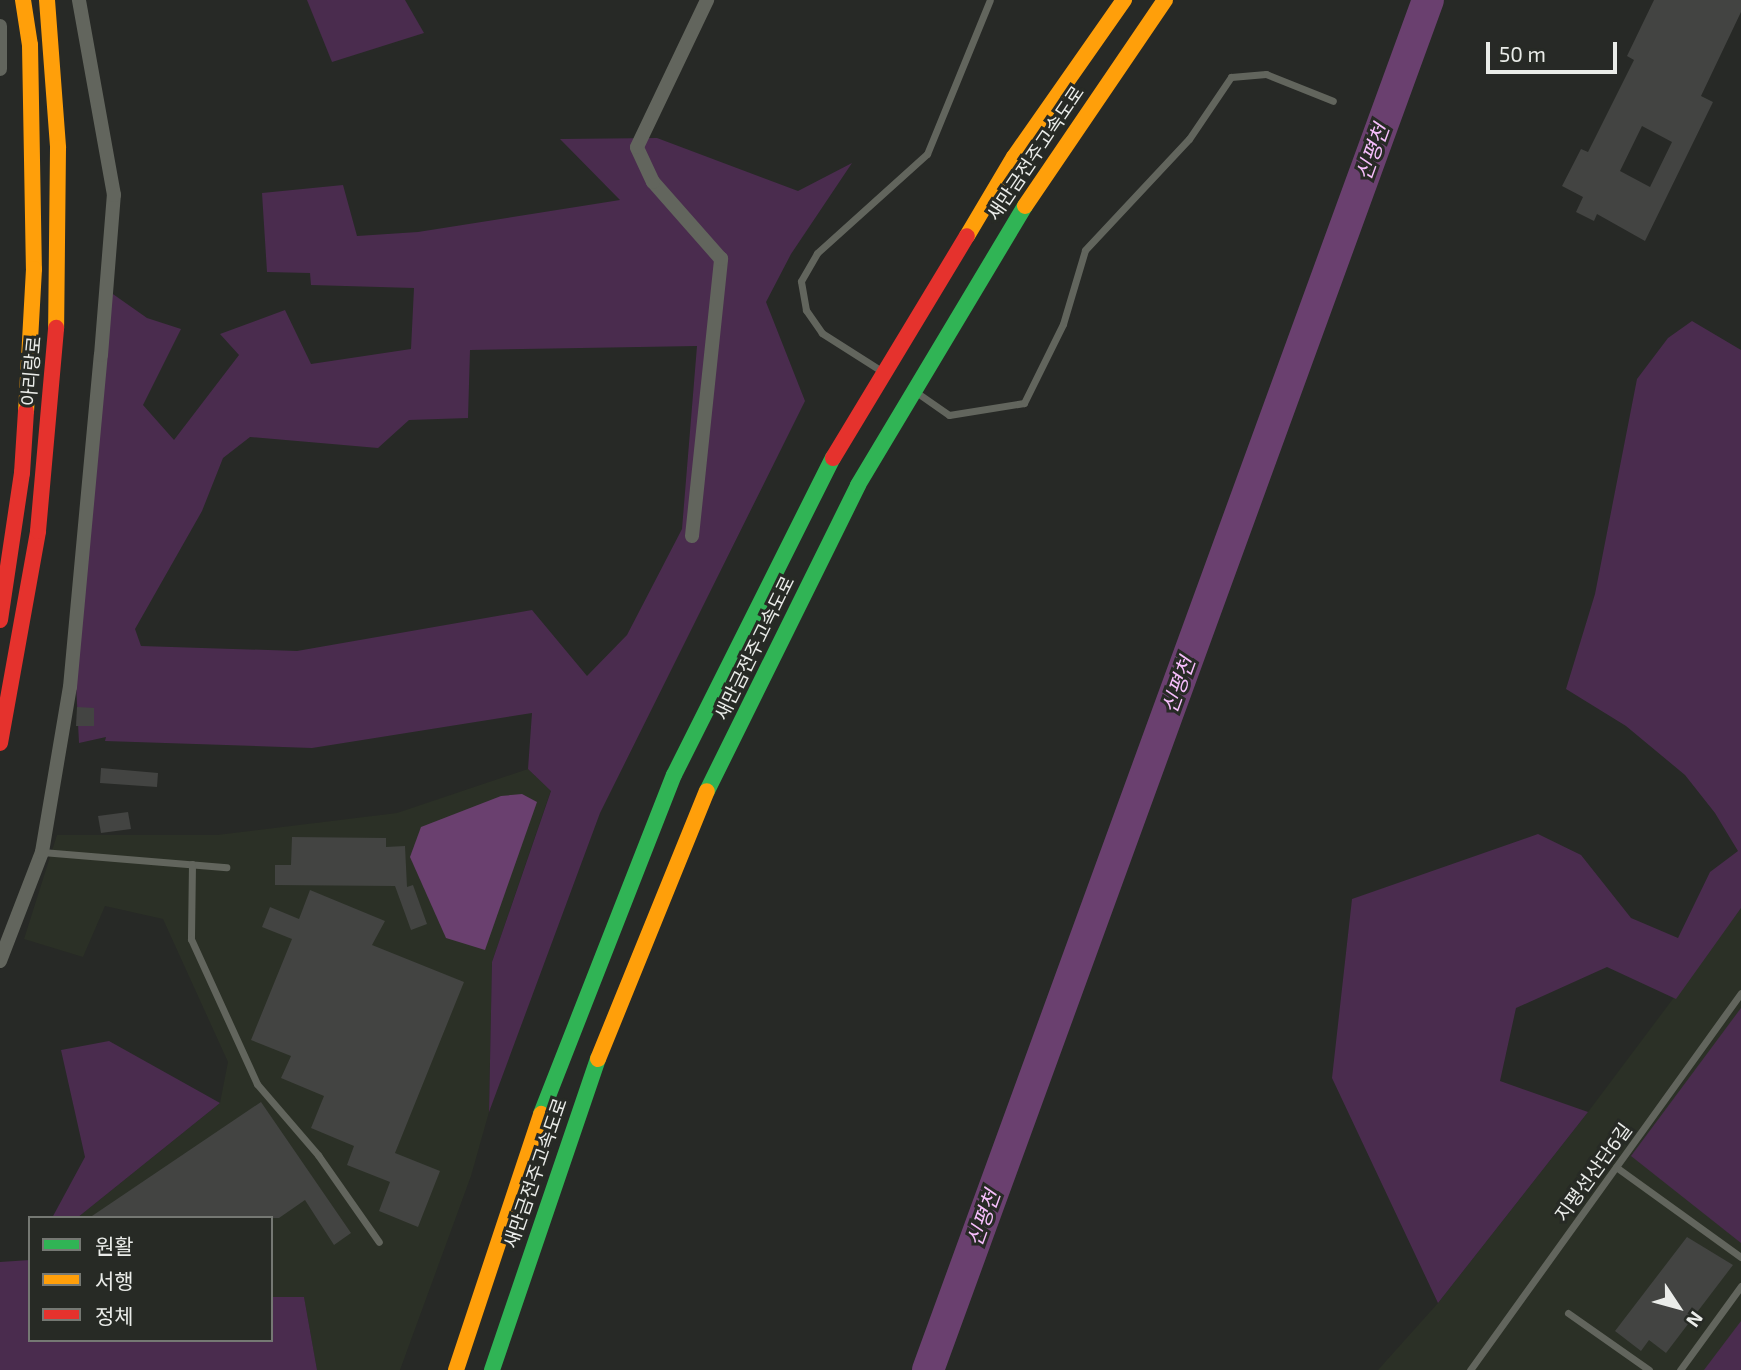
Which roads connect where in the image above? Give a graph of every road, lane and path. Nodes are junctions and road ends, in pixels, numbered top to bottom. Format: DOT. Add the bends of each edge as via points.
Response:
graph roads {
  1 [pos="23,0"];
  2 [pos="47,0"];
  3 [pos="79,0"];
  4 [pos="707,0"];
  5 [pos="990,0"];
  6 [pos="1124,0"];
  7 [pos="1165,0"];
  8 [pos="0,26"];
  9 [pos="0,69"];
  10 [pos="1333,101"];
  11 [pos="884,373"];
  12 [pos="913,390"];
  13 [pos="692,536"];
  14 [pos="0,620"];
  15 [pos="0,743"];
  16 [pos="42,852"];
  17 [pos="192,864"];
  18 [pos="226,867"];
  19 [pos="0,961"];
  20 [pos="1741,993"];
  21 [pos="1616,1167"];
  22 [pos="379,1242"];
  23 [pos="1741,1257"];
  24 [pos="1741,1286"];
  25 [pos="1568,1313"];
  26 [pos="456,1370"];
  27 [pos="492,1370"];
  28 [pos="1470,1370"];
  29 [pos="1649,1370"];
  30 [pos="1680,1370"];
  1 -- 14 [label="highway, 아리랑로" via="30,45 34,269 22,473"];
  2 -- 15 [label="highway, 아리랑로" via="58,148 56,326 38,531"];
  3 -- 16 [label="street" via="114,195 70,687"];
  4 -- 13 [label="street" via="637,147 653,182 721,259"];
  5 -- 11 [label="lane" via="927,154 817,253 802,281 806,310 822,332"];
  6 -- 11 [label="highway, 새만금전주고속도로" via="1014,157"];
  7 -- 12 [label="highway, 새만금전주고속도로" via="1000,243"];
  8 -- 9 [label="street"];
  10 -- 12 [label="lane" via="1266,74 1231,78 1189,139 1085,250 1063,324 1024,403 949,415"];
  11 -- 26 [label="highway, 새만금전주고속도로" via="833,458 674,775 576,1015 496,1239"];
  12 -- 27 [label="highway, 새만금전주고속도로" via="858,485 701,803 612,1018"];
  16 -- 17 [label="lane"];
  16 -- 19 [label="street"];
  17 -- 18 [label="lane"];
  17 -- 22 [label="lane" via="191,939 257,1084 318,1155"];
  20 -- 21 [label="lane, 지평선산단6길"];
  21 -- 23 [label="lane"];
  21 -- 28 [label="lane, 지평선산단6길"];
  24 -- 30 [label="lane"];
  25 -- 29 [label="lane"];
}
